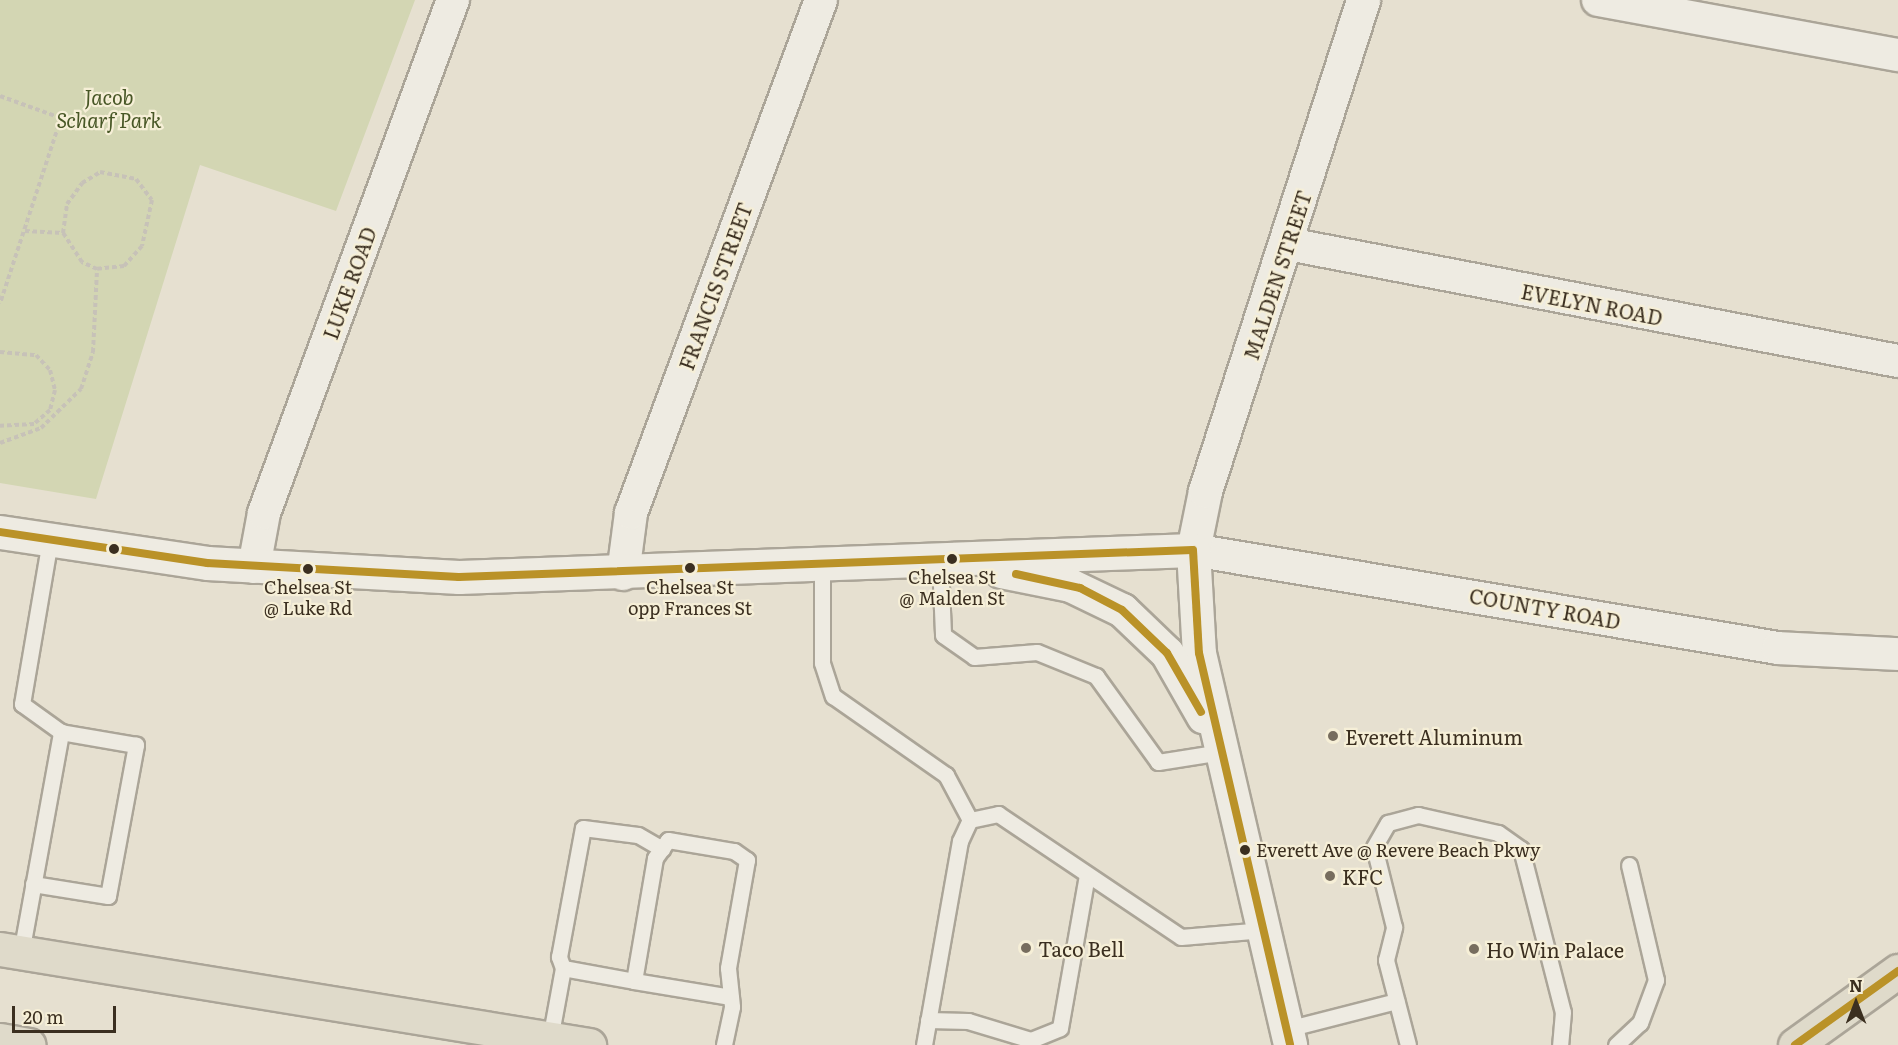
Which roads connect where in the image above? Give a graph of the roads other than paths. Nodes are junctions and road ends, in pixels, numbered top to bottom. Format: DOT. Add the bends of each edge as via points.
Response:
graph roads {
  1 [pos="453,0"];
  2 [pos="821,0"];
  3 [pos="1363,0"];
  4 [pos="1598,0"];
  5 [pos="1898,55"];
  6 [pos="1288,244"];
  7 [pos="1898,361"];
  8 [pos="0,532"];
  9 [pos="50,540"];
  10 [pos="1193,550"];
  11 [pos="940,562"];
  12 [pos="822,566"];
  13 [pos="254,567"];
  14 [pos="623,574"];
  15 [pos="1898,654"];
  16 [pos="61,732"];
  17 [pos="1221,752"];
  18 [pos="970,819"];
  19 [pos="662,849"];
  20 [pos="1629,864"];
  21 [pos="1088,875"];
  22 [pos="33,884"];
  23 [pos="1264,930"];
  24 [pos="10,951"];
  25 [pos="562,968"];
  26 [pos="1898,971"];
  27 [pos="634,981"];
  28 [pos="731,997"];
  29 [pos="1396,1001"];
  30 [pos="928,1020"];
  31 [pos="459,1035"];
  32 [pos="1289,1037"];
  33 [pos="550,1039"];
  34 [pos="0,1040"];
  35 [pos="29,1045"];
  36 [pos="589,1045"];
  37 [pos="724,1045"];
  38 [pos="924,1045"];
  39 [pos="1408,1045"];
  40 [pos="1560,1045"];
  41 [pos="1616,1045"];
  42 [pos="1795,1045"];
  1 -- 13 [label="street, LUKE ROAD" via="264,513"];
  2 -- 14 [label="street, FRANCIS STREET" via="631,513"];
  3 -- 6 [label="main road, MALDEN STREET"];
  4 -- 5 [label="street"];
  6 -- 7 [label="street, EVELYN ROAD"];
  6 -- 10 [label="main road, MALDEN STREET" via="1205,491"];
  8 -- 9 [label="main road"];
  9 -- 13 [label="main road"];
  9 -- 16 [label="lane" via="22,704"];
  10 -- 11 [label="main road"];
  10 -- 15 [label="street, COUNTY ROAD" via="1778,648"];
  10 -- 17 [label="main road, MALDEN STREET" via="1195,630"];
  11 -- 12 [label="main road"];
  11 -- 17 [label="main road" via="1070,585 1122,610 1167,653"];
  11 -- 17 [label="lane" via="943,635 974,657 1037,652 1096,676 1158,762"];
  12 -- 14 [label="main road"];
  12 -- 18 [label="lane" via="822,663 833,696 946,775"];
  13 -- 14 [label="main road" via="448,577"];
  16 -- 22 [label="lane"];
  16 -- 22 [label="lane" via="136,745 108,896"];
  17 -- 23 [label="main road"];
  18 -- 21 [label="lane" via="998,814"];
  18 -- 30 [label="lane" via="960,841"];
  19 -- 25 [label="lane" via="638,834 583,828 559,957"];
  19 -- 27 [label="lane" via="655,858"];
  19 -- 28 [label="lane" via="668,840 734,851 747,860 728,968"];
  20 -- 41 [label="lane" via="1656,980 1640,1023"];
  21 -- 23 [label="lane" via="1181,937"];
  21 -- 30 [label="lane" via="1060,1028 1031,1040 968,1021"];
  22 -- 24 [label="lane"];
  23 -- 32 [label="main road"];
  24 -- 31 [label="highway"];
  25 -- 27 [label="lane"];
  25 -- 33 [label="lane"];
  26 -- 42 [label="highway"];
  27 -- 28 [label="lane"];
  28 -- 37 [label="lane"];
  29 -- 32 [label="lane"];
  29 -- 39 [label="lane"];
  29 -- 40 [label="lane" via="1386,960 1394,927 1374,847 1388,823 1418,815 1498,833 1515,842 1524,856 1563,1012"];
  30 -- 38 [label="lane"];
  31 -- 33 [label="highway"];
  33 -- 36 [label="highway"];
  34 -- 35 [label="highway"];
}
